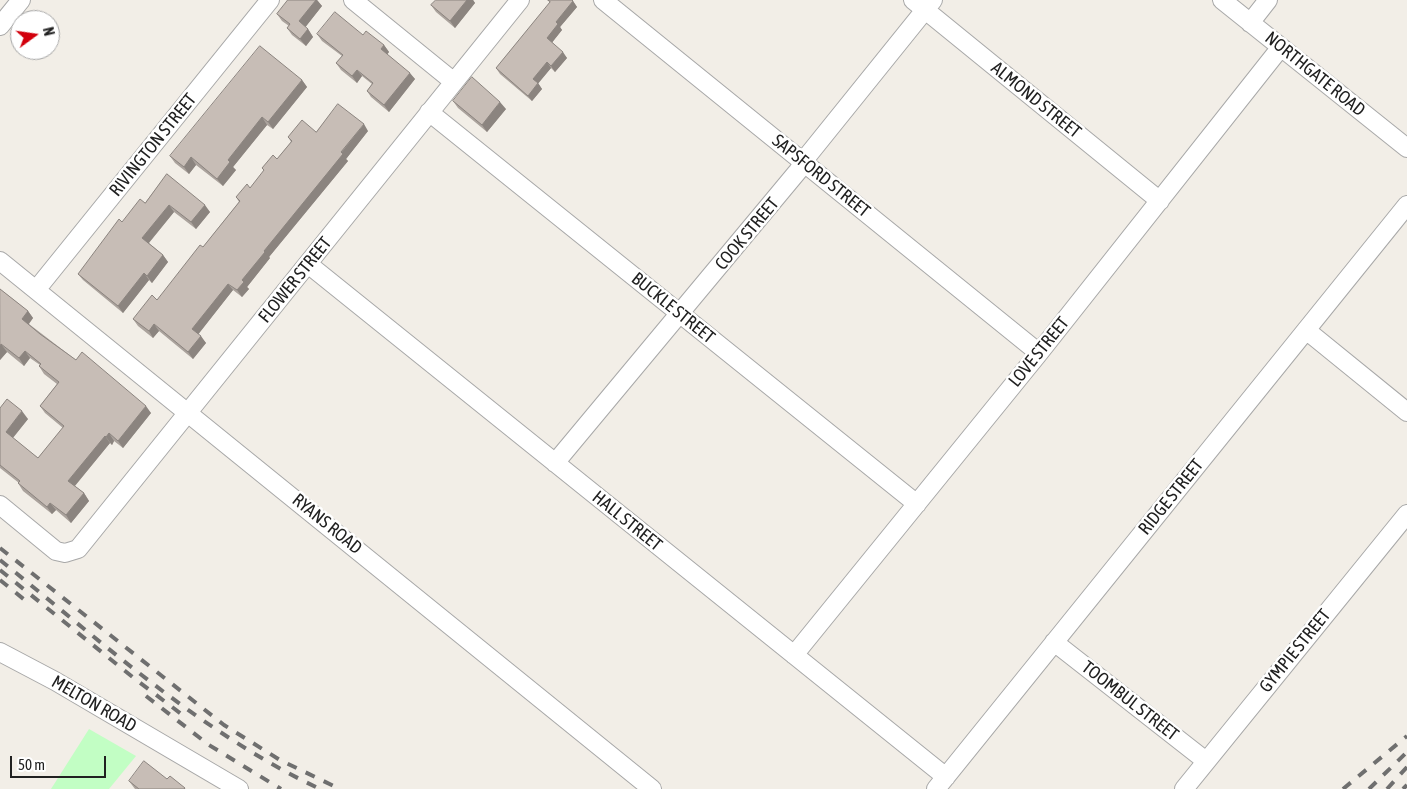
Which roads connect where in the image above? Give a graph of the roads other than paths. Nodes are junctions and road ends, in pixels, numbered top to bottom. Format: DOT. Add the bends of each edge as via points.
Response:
graph roads {
  1 [pos="21,0"];
  2 [pos="270,0"];
  3 [pos="353,0"];
  4 [pos="520,0"];
  5 [pos="603,0"];
  6 [pos="1222,0"];
  7 [pos="1268,0"];
  8 [pos="923,3"];
  9 [pos="1250,23"];
  10 [pos="0,26"];
  11 [pos="1281,47"];
  12 [pos="454,82"];
  13 [pos="429,112"];
  14 [pos="1407,148"];
  15 [pos="804,162"];
  16 [pos="1160,200"];
  17 [pos="1407,205"];
  18 [pos="0,261"];
  19 [pos="308,264"];
  20 [pos="36,290"];
  21 [pos="679,313"];
  22 [pos="1306,330"];
  23 [pos="1039,353"];
  24 [pos="189,412"];
  25 [pos="1407,412"];
  26 [pos="555,463"];
  27 [pos="916,504"];
  28 [pos="0,505"];
  29 [pos="1407,514"];
  30 [pos="1054,642"];
  31 [pos="0,652"];
  32 [pos="794,655"];
  33 [pos="1206,761"];
  34 [pos="941,783"];
  35 [pos="239,789"];
  36 [pos="652,789"];
  37 [pos="1184,789"];
  1 -- 10 [label="street"];
  2 -- 20 [label="street, RIVINGTON STREET"];
  3 -- 12 [label="street"];
  4 -- 12 [label="street, FLOWER STREET"];
  5 -- 15 [label="street, SAPSFORD STREET"];
  6 -- 9 [label="street, NORTHGATE ROAD"];
  7 -- 9 [label="street"];
  8 -- 15 [label="street, COOK STREET"];
  8 -- 16 [label="street, ALMOND STREET"];
  9 -- 11 [label="street, NORTHGATE ROAD"];
  11 -- 14 [label="street, NORTHGATE ROAD"];
  11 -- 16 [label="street, LOVE STREET"];
  12 -- 13 [label="street, FLOWER STREET"];
  13 -- 19 [label="street, FLOWER STREET"];
  13 -- 21 [label="street, BUCKLE STREET"];
  15 -- 21 [label="street, COOK STREET"];
  15 -- 23 [label="street, SAPSFORD STREET"];
  16 -- 23 [label="street, LOVE STREET"];
  17 -- 22 [label="street, RIDGE STREET"];
  18 -- 20 [label="street, RYANS ROAD"];
  19 -- 24 [label="street, FLOWER STREET"];
  19 -- 26 [label="street, HALL STREET"];
  20 -- 24 [label="street, RYANS ROAD"];
  21 -- 26 [label="street, COOK STREET"];
  21 -- 27 [label="street, BUCKLE STREET"];
  22 -- 25 [label="street"];
  22 -- 30 [label="street, RIDGE STREET"];
  23 -- 27 [label="street, LOVE STREET"];
  24 -- 28 [label="street, FLOWER STREET" via="78,549 65,553 52,548"];
  24 -- 36 [label="street, RYANS ROAD"];
  26 -- 32 [label="street, HALL STREET"];
  27 -- 32 [label="street, LOVE STREET"];
  29 -- 33 [label="street, GYMPIE STREET"];
  30 -- 33 [label="street, TOOMBUL STREET"];
  30 -- 34 [label="street, RIDGE STREET"];
  31 -- 35 [label="street, MELTON ROAD"];
  32 -- 34 [label="street, HALL STREET"];
  33 -- 37 [label="street, GYMPIE STREET"];
}
